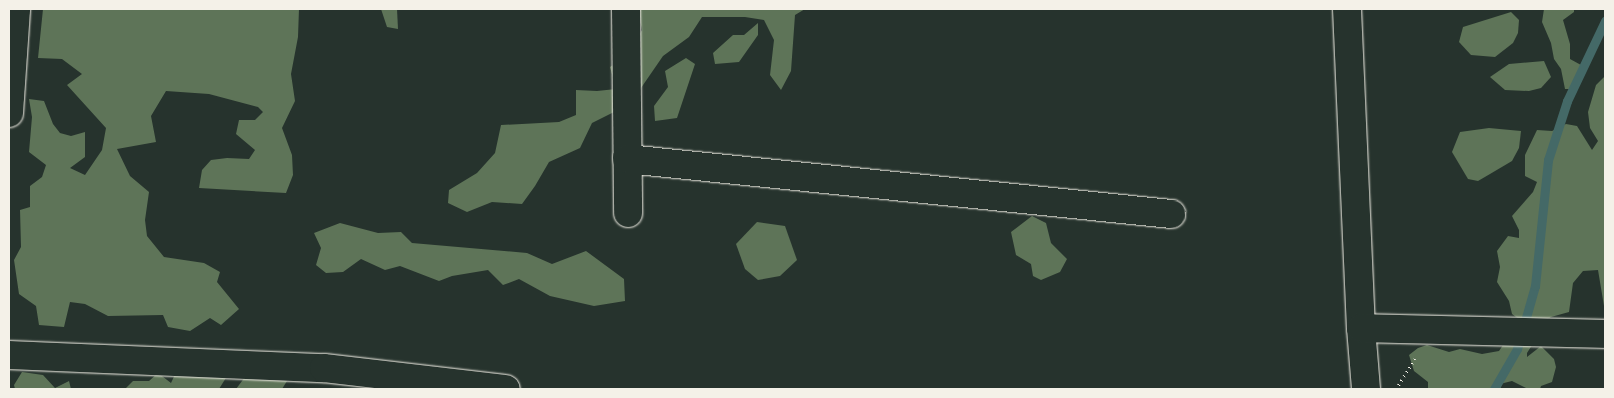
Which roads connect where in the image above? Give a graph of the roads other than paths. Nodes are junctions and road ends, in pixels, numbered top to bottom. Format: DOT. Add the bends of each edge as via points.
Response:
graph roads {
  1 [pos="16,9"];
  2 [pos="626,9"];
  3 [pos="1347,9"];
  4 [pos="9,113"];
  5 [pos="627,159"];
  6 [pos="628,213"];
  7 [pos="1171,214"];
  8 [pos="1361,328"];
  9 [pos="1605,334"];
  10 [pos="9,355"];
  11 [pos="324,379"];
  12 [pos="506,389"];
  13 [pos="1366,389"];
  1 -- 4 [label="street"];
  2 -- 5 [label="street"];
  3 -- 8 [label="street"];
  5 -- 6 [label="street"];
  5 -- 7 [label="street"];
  8 -- 9 [label="street"];
  8 -- 13 [label="street"];
  10 -- 11 [label="street"];
  11 -- 12 [label="street"];
}
